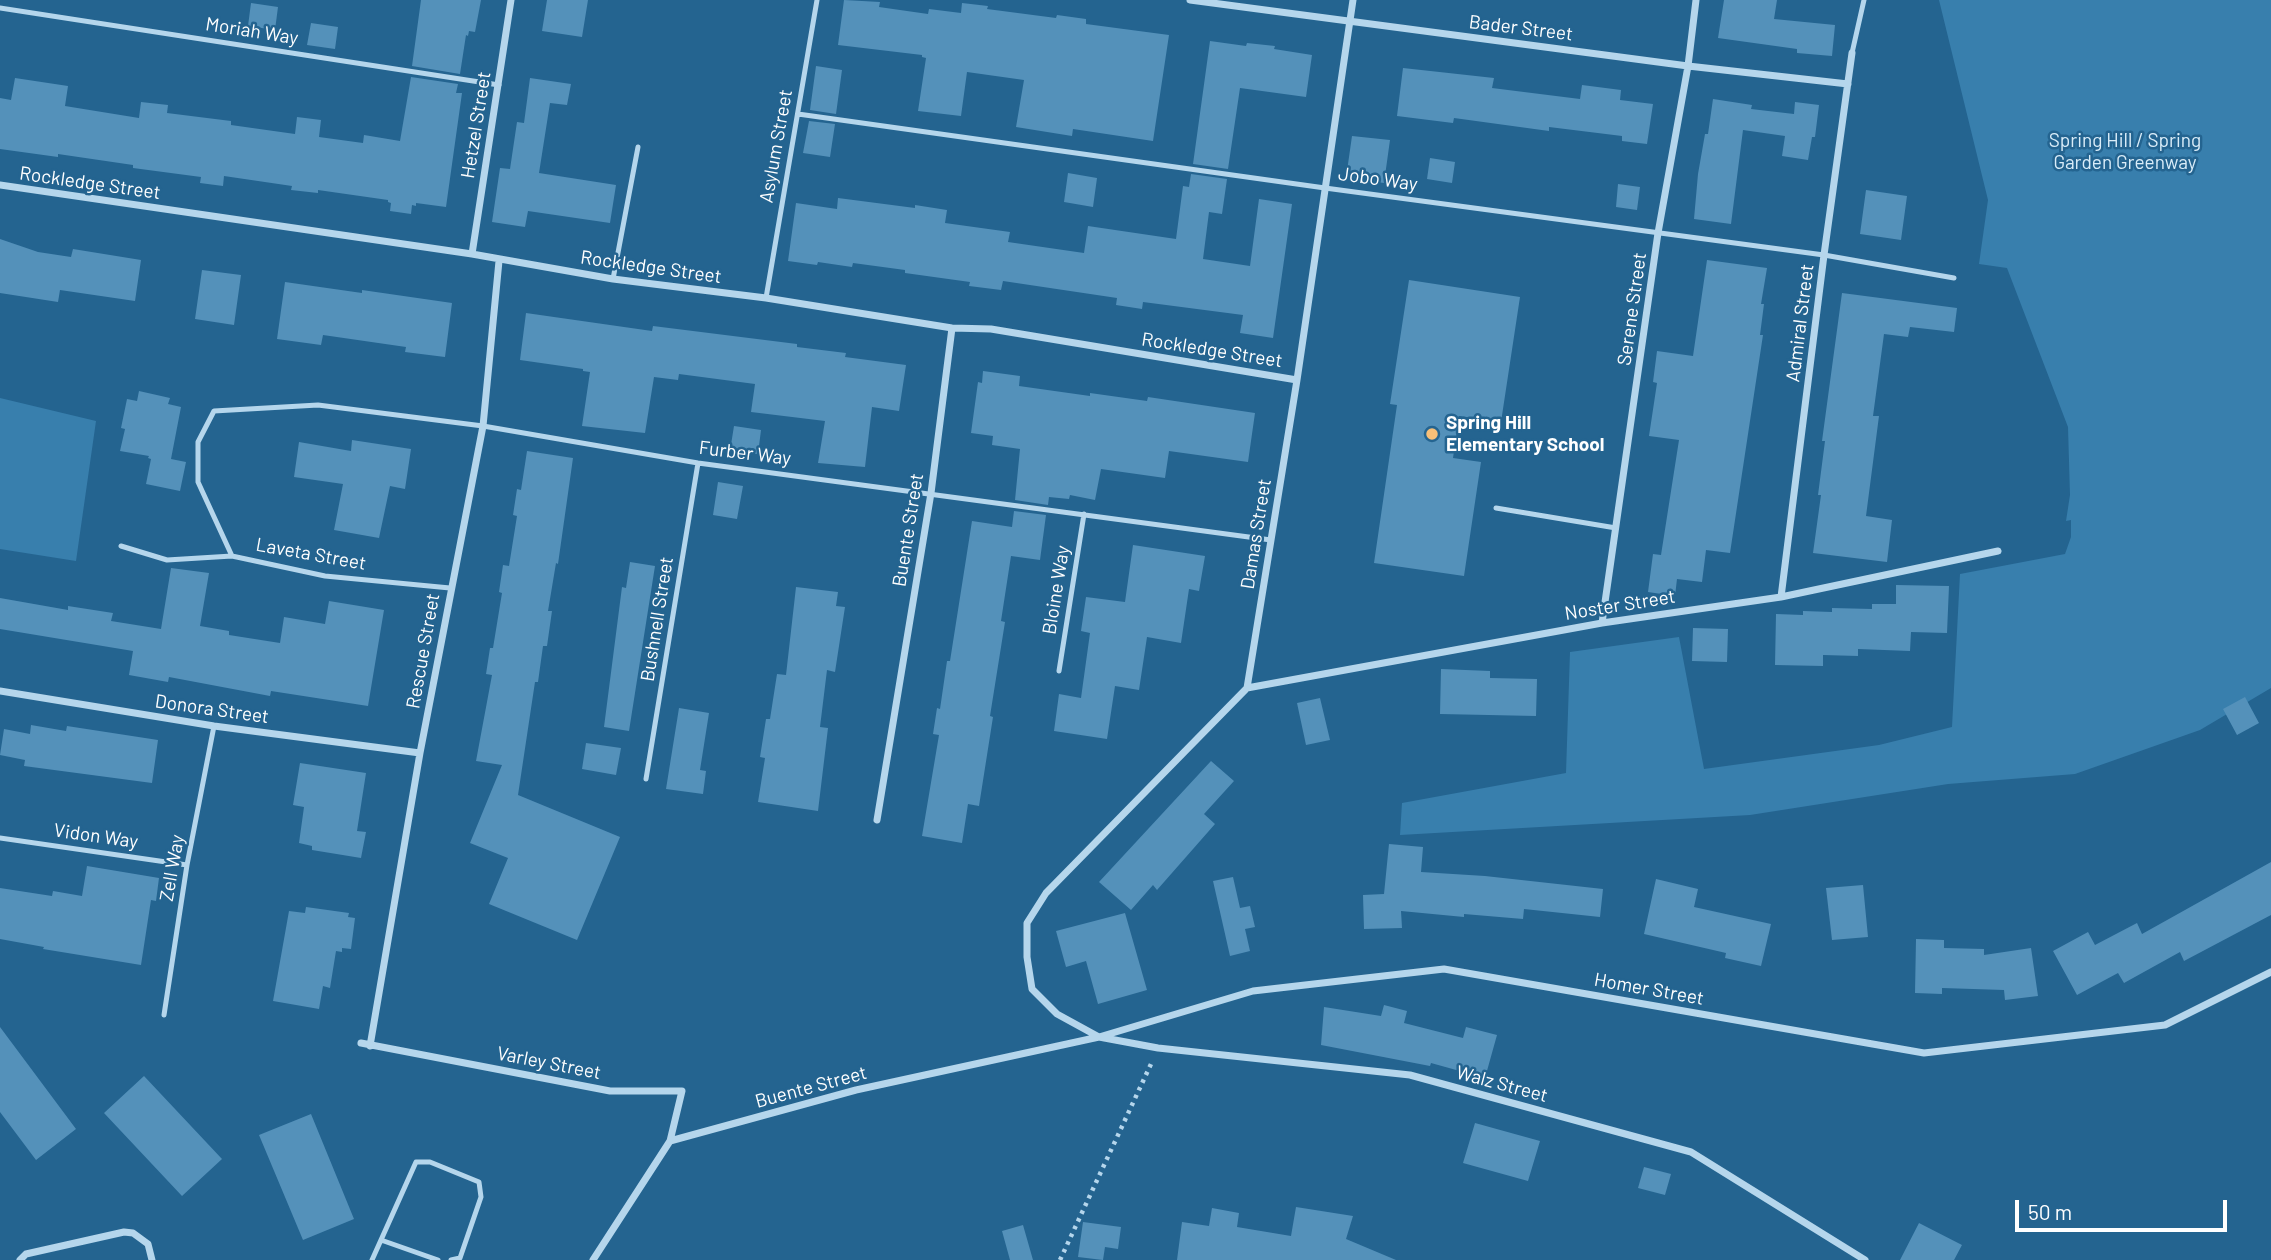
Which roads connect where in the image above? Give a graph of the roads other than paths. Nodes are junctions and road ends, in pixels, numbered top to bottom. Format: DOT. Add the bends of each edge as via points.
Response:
graph roads {
  1 [pos="511,0"];
  2 [pos="817,0"];
  3 [pos="1190,0"];
  4 [pos="1353,0"];
  5 [pos="1696,0"];
  6 [pos="1864,0"];
  7 [pos="0,8"];
  8 [pos="1350,22"];
  9 [pos="1852,53"];
  10 [pos="1688,66"];
  11 [pos="1848,84"];
  12 [pos="499,85"];
  13 [pos="797,114"];
  14 [pos="638,148"];
  15 [pos="0,186"];
  16 [pos="1325,188"];
  17 [pos="1658,233"];
  18 [pos="472,254"];
  19 [pos="1824,255"];
  20 [pos="499,261"];
  21 [pos="1954,278"];
  22 [pos="613,279"];
  23 [pos="766,298"];
  24 [pos="952,328"];
  25 [pos="1297,380"];
  26 [pos="483,426"];
  27 [pos="698,464"];
  28 [pos="931,493"];
  29 [pos="1496,508"];
  30 [pos="1084,514"];
  31 [pos="1616,528"];
  32 [pos="1271,540"];
  33 [pos="121,546"];
  34 [pos="1998,551"];
  35 [pos="232,556"];
  36 [pos="450,588"];
  37 [pos="1781,597"];
  38 [pos="1602,623"];
  39 [pos="1059,670"];
  40 [pos="1247,688"];
  41 [pos="0,691"];
  42 [pos="214,726"];
  43 [pos="420,753"];
  44 [pos="646,779"];
  45 [pos="877,820"];
  46 [pos="0,838"];
  47 [pos="187,865"];
  48 [pos="2271,972"];
  49 [pos="164,1015"];
  50 [pos="1099,1037"];
  51 [pos="361,1043"];
  52 [pos="370,1046"];
  53 [pos="670,1141"];
  54 [pos="381,1240"];
  55 [pos="20,1260"];
  56 [pos="152,1260"];
  57 [pos="372,1260"];
  58 [pos="438,1260"];
  59 [pos="451,1260"];
  60 [pos="593,1260"];
  61 [pos="1865,1260"];
  1 -- 12 [label="street, Hetzel Street"];
  2 -- 13 [label="lane, Asylum Street"];
  3 -- 8 [label="street, Bader Street"];
  4 -- 8 [label="street, Damas Street"];
  5 -- 10 [label="street, Serene Street"];
  6 -- 9 [label="lane"];
  7 -- 12 [label="lane, Moriah Way"];
  8 -- 10 [label="street, Bader Street"];
  8 -- 16 [label="street, Damas Street"];
  9 -- 11 [label="street, Admiral Street"];
  10 -- 11 [label="street, Bader Street"];
  10 -- 17 [label="street, Serene Street"];
  11 -- 19 [label="street, Admiral Street"];
  12 -- 18 [label="street, Hetzel Street"];
  13 -- 16 [label="lane, Jobo Way"];
  13 -- 23 [label="lane, Asylum Street"];
  14 -- 22 [label="lane"];
  15 -- 18 [label="street, Rockledge Street"];
  16 -- 17 [label="lane, Jobo Way"];
  16 -- 25 [label="street, Damas Street"];
  17 -- 19 [label="lane, Jobo Way"];
  17 -- 31 [label="street, Serene Street"];
  18 -- 20 [label="street, Rockledge Street"];
  19 -- 21 [label="lane, Jobo Way"];
  19 -- 37 [label="street, Admiral Street"];
  20 -- 22 [label="street, Rockledge Street"];
  20 -- 26 [label="street, Rescue Street"];
  22 -- 23 [label="street, Rockledge Street"];
  23 -- 24 [label="street, Rockledge Street"];
  24 -- 25 [label="street, Rockledge Street" via="990,329"];
  24 -- 28 [label="street, Buente Street"];
  25 -- 32 [label="street, Damas Street"];
  26 -- 27 [label="lane, Furber Way"];
  26 -- 35 [label="lane, Furber Way" via="318,405 214,411 198,442 198,482"];
  26 -- 36 [label="street, Rescue Street"];
  27 -- 28 [label="lane, Furber Way"];
  27 -- 44 [label="lane, Bushnell Street"];
  28 -- 30 [label="lane, Furber Way"];
  28 -- 45 [label="street, Buente Street"];
  29 -- 31 [label="lane"];
  30 -- 32 [label="lane, Furber Way"];
  30 -- 39 [label="lane, Bloine Way"];
  31 -- 38 [label="street, Serene Street"];
  32 -- 40 [label="street, Damas Street"];
  33 -- 35 [label="lane, Laveta Street" via="167,559"];
  34 -- 37 [label="street, Noster Street"];
  35 -- 36 [label="lane, Laveta Street" via="325,576"];
  36 -- 43 [label="street, Rescue Street"];
  37 -- 38 [label="street, Noster Street"];
  38 -- 40 [label="street, Noster Street"];
  40 -- 50 [label="street" via="1046,893 1027,923 1032,989 1057,1014"];
  41 -- 42 [label="street, Donora Street"];
  42 -- 43 [label="street, Donora Street"];
  42 -- 47 [label="lane, Zell Way"];
  43 -- 52 [label="street, Rescue Street"];
  46 -- 47 [label="lane, Vidon Way"];
  47 -- 49 [label="lane, Zell Way"];
  48 -- 50 [label="street, Homer Street" via="2165,1025 1924,1053 1444,969 1253,991"];
  50 -- 53 [label="street, Buente Street" via="856,1090"];
  50 -- 61 [label="street, Walz Street" via="1158,1048 1410,1075 1691,1152"];
  51 -- 52 [label="street, Varley Street"];
  52 -- 53 [label="street, Varley Street" via="610,1091 682,1091"];
  53 -- 60 [label="street"];
  54 -- 57 [label="lane"];
  54 -- 58 [label="lane"];
  54 -- 59 [label="lane" via="416,1162 430,1162 480,1182 481,1197 460,1258"];
  55 -- 56 [label="street" via="26,1254 124,1232 148,1244"];
}
